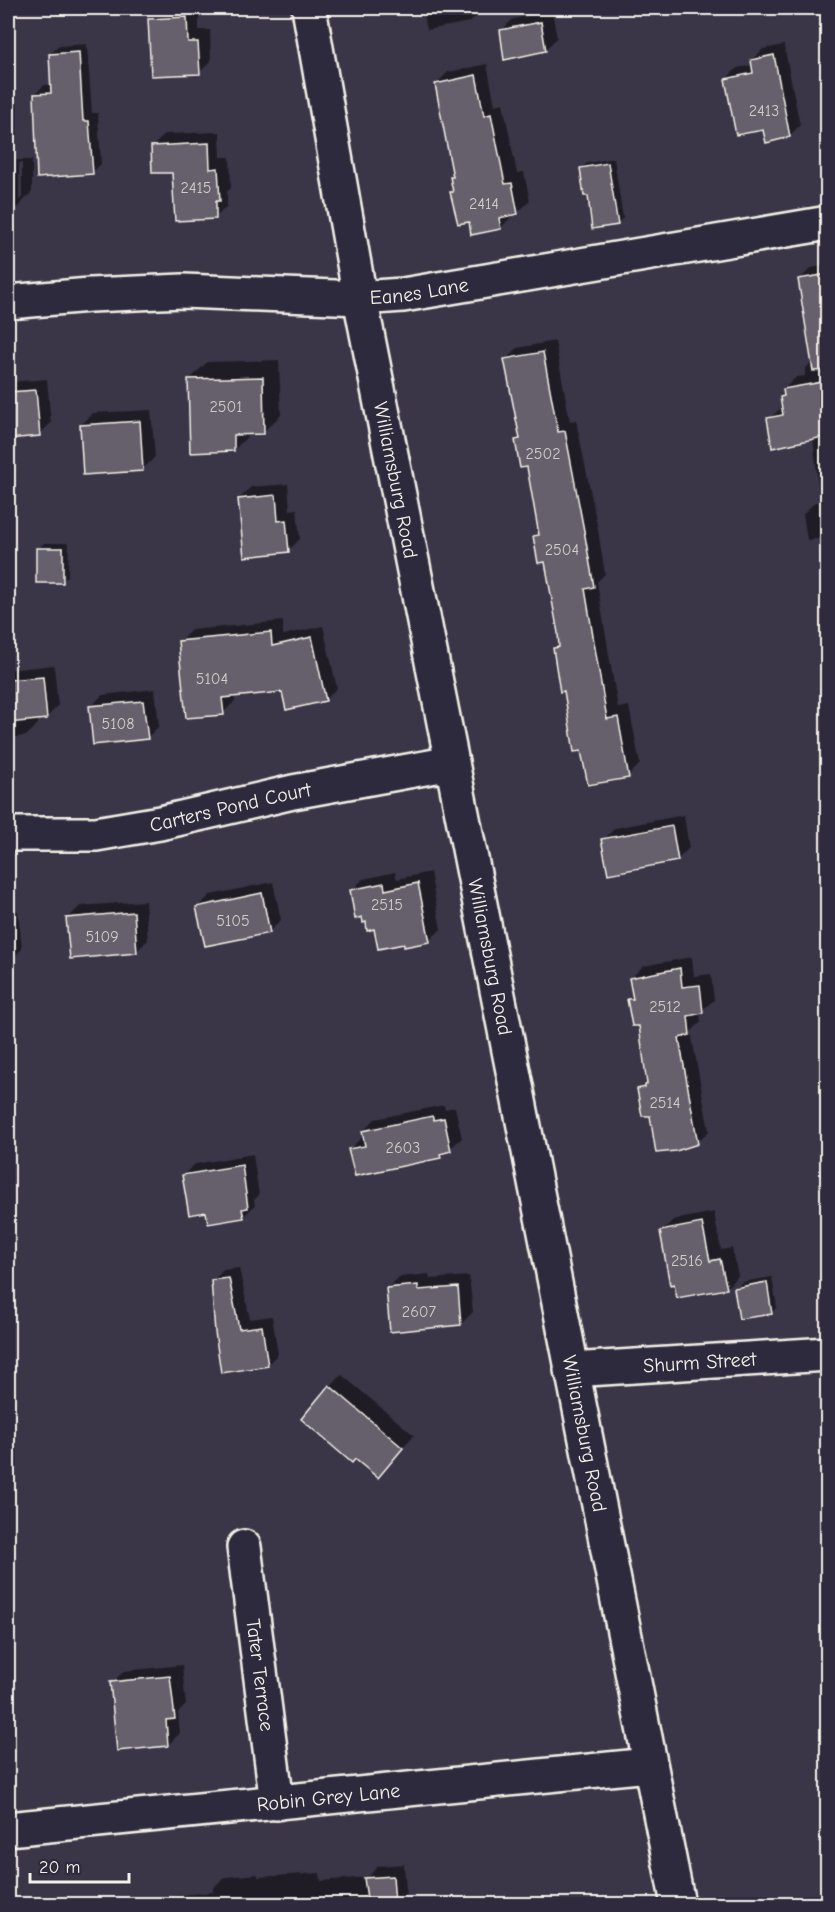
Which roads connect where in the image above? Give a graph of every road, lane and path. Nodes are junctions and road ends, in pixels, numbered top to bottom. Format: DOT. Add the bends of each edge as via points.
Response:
graph roads {
  1 [pos="309,8"];
  2 [pos="828,223"];
  3 [pos="360,298"];
  4 [pos="8,302"];
  5 [pos="452,763"];
  6 [pos="8,834"];
  7 [pos="828,1354"];
  8 [pos="571,1370"];
  9 [pos="244,1547"];
  10 [pos="649,1765"];
  11 [pos="277,1803"];
  12 [pos="8,1829"];
  13 [pos="678,1905"];
  1 -- 3 [label="street, Williamsburg Road"];
  2 -- 3 [label="street, Eanes Lane" via="403,295"];
  3 -- 4 [label="street, Eanes Lane" via="183,291"];
  3 -- 5 [label="street, Williamsburg Road"];
  5 -- 6 [label="street, Carters Pond Court" via="96,834"];
  5 -- 8 [label="street, Williamsburg Road"];
  7 -- 8 [label="street, Shurm Street"];
  8 -- 10 [label="street, Williamsburg Road"];
  9 -- 11 [label="street, Tater Terrace"];
  10 -- 11 [label="street, Robin Grey Lane"];
  10 -- 13 [label="street, Williamsburg Road"];
  11 -- 12 [label="street, Robin Grey Lane"];
}
